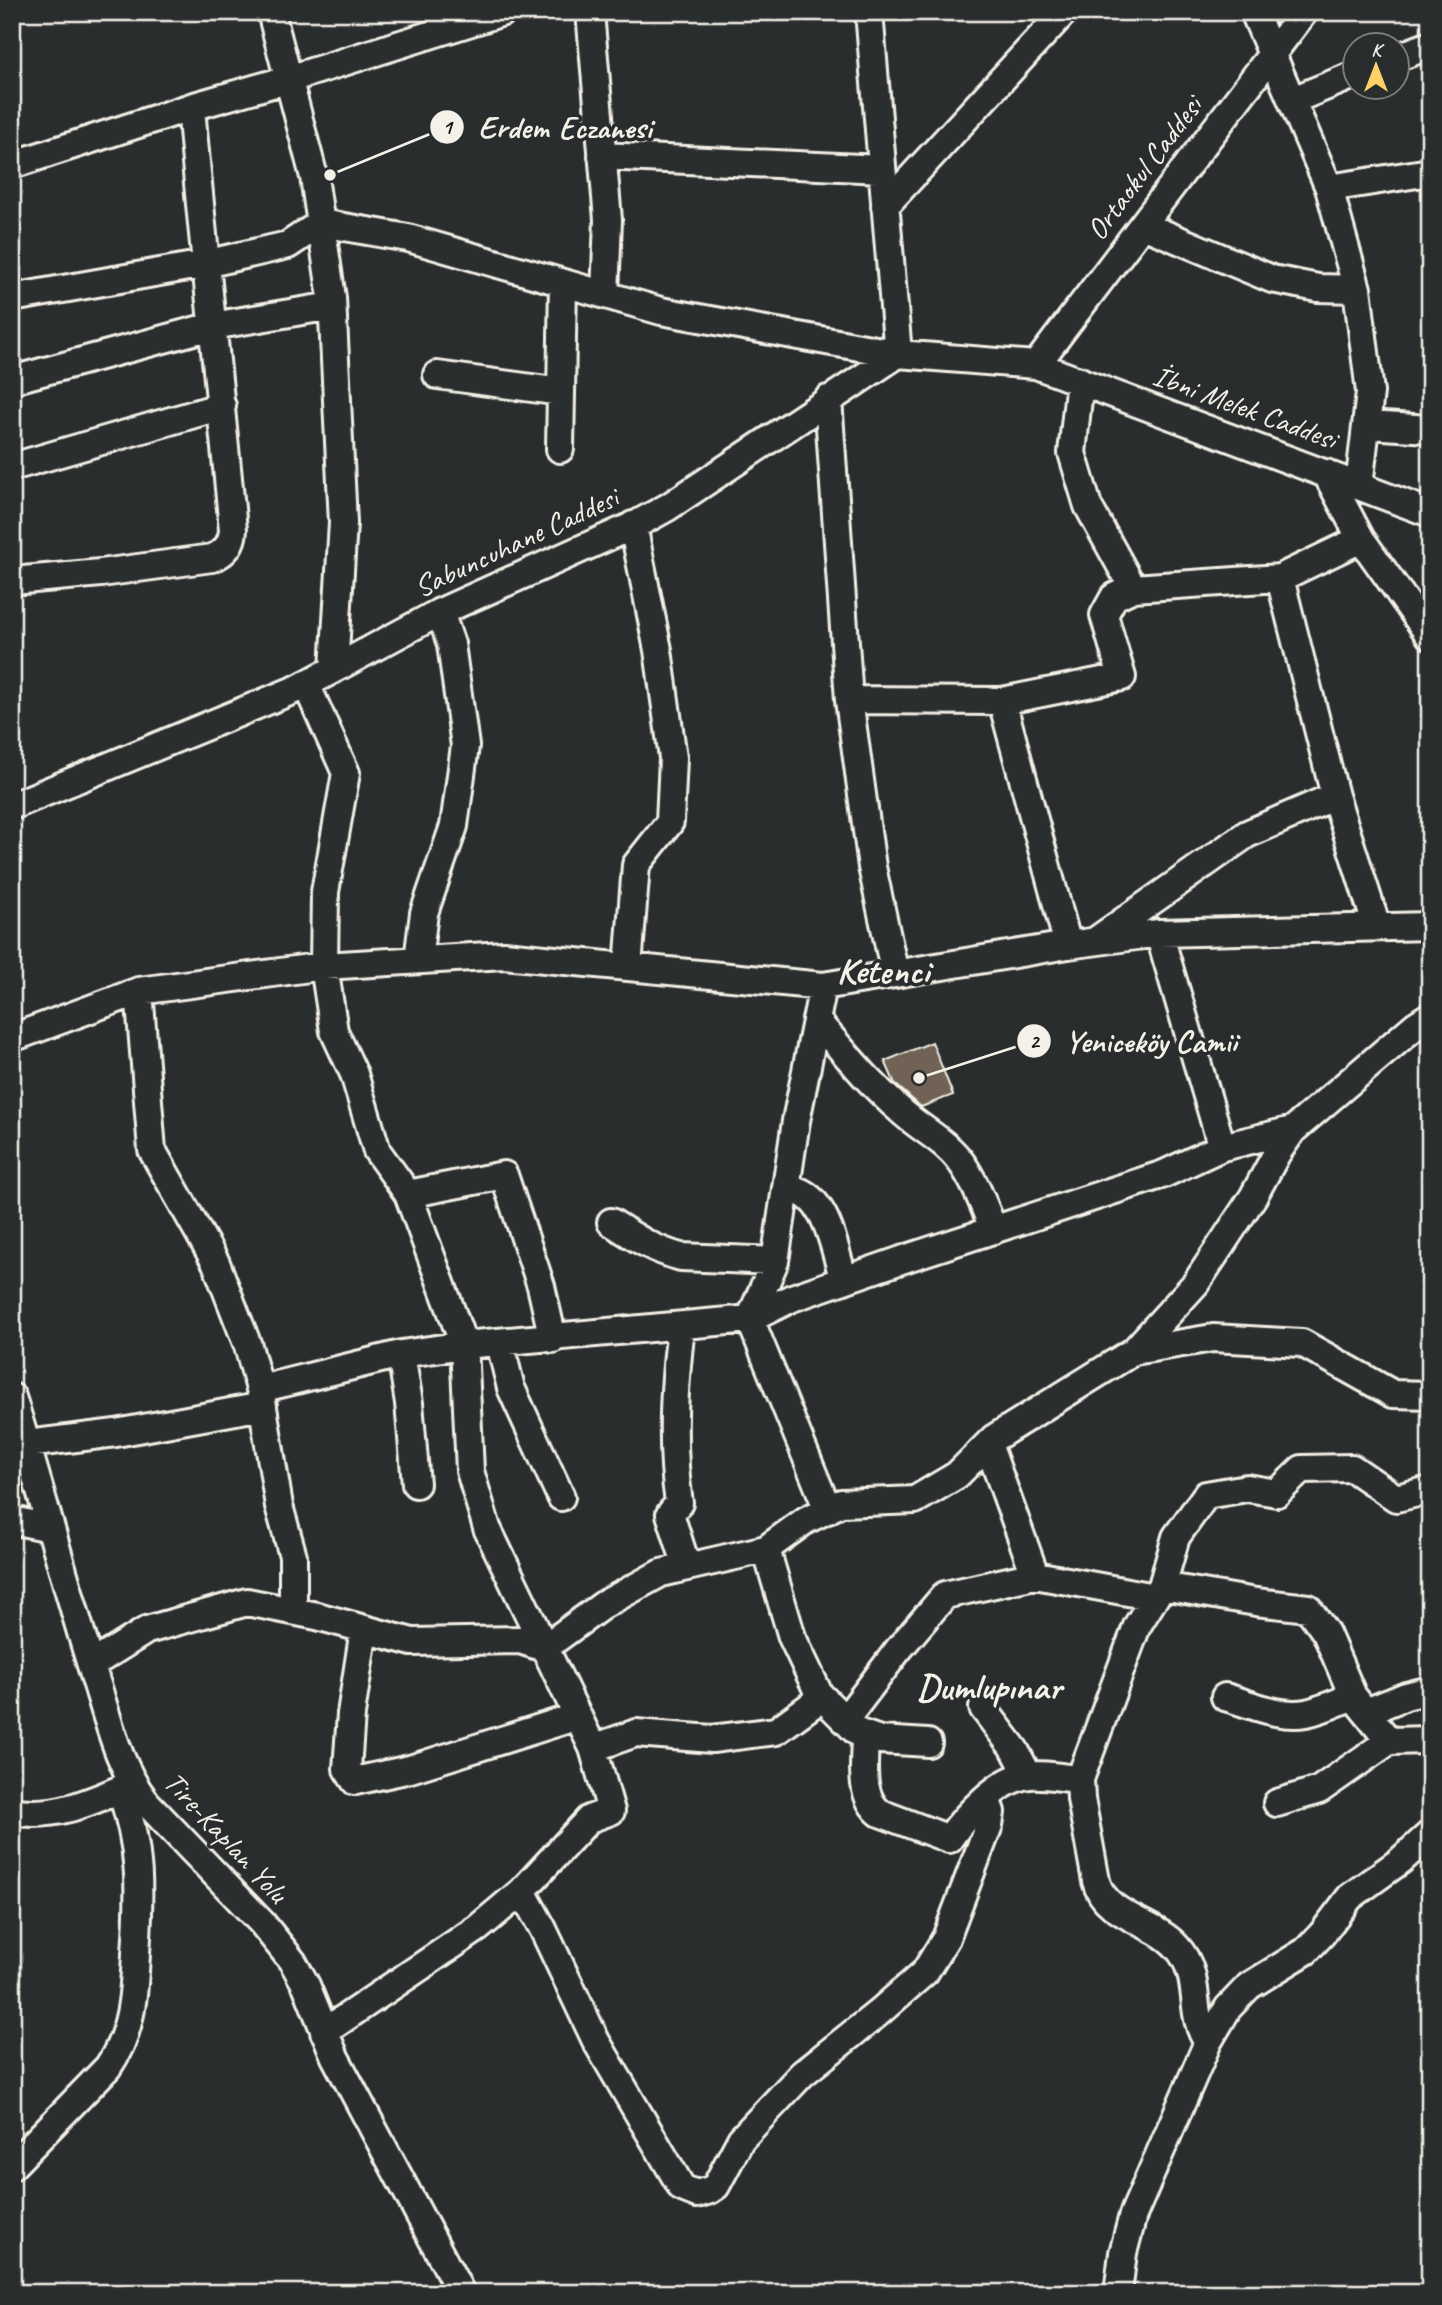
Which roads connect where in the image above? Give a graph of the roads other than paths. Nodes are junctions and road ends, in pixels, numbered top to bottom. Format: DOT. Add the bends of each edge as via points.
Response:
graph roads {
  1 [pos="271,12"];
  2 [pos="503,12"];
  3 [pos="590,12"];
  4 [pos="869,12"];
  5 [pos="1064,12"];
  6 [pos="1254,12"];
  7 [pos="1304,12"];
  8 [pos="1430,45"];
  9 [pos="1410,53"];
  10 [pos="1273,54"];
  11 [pos="289,79"];
  12 [pos="1340,81"];
  13 [pos="1293,100"];
  14 [pos="191,107"];
  15 [pos="602,156"];
  16 [pos="12,165"];
  17 [pos="882,169"];
  18 [pos="1430,172"];
  19 [pos="1329,188"];
  20 [pos="885,206"];
  21 [pos="321,223"];
  22 [pos="1143,225"];
  23 [pos="205,264"];
  24 [pos="563,283"];
  25 [pos="1357,289"];
  26 [pos="605,296"];
  27 [pos="12,298"];
  28 [pos="332,306"];
  29 [pos="212,326"];
  30 [pos="898,354"];
  31 [pos="1036,365"];
  32 [pos="437,375"];
  33 [pos="12,380"];
  34 [pos="1080,381"];
  35 [pos="561,392"];
  36 [pos="828,399"];
  37 [pos="222,406"];
  38 [pos="1368,425"];
  39 [pos="1430,429"];
  40 [pos="560,449"];
  41 [pos="12,467"];
  42 [pos="1326,473"];
  43 [pos="1359,486"];
  44 [pos="1430,513"];
  45 [pos="634,526"];
  46 [pos="1361,539"];
  47 [pos="1279,578"];
  48 [pos="12,581"];
  49 [pos="1133,588"];
  50 [pos="440,612"];
  51 [pos="1430,636"];
  52 [pos="334,668"];
  53 [pos="306,684"];
  54 [pos="849,700"];
  55 [pos="1002,701"];
  56 [pos="1335,796"];
  57 [pos="12,806"];
  58 [pos="1430,926"];
  59 [pos="1377,927"];
  60 [pos="1159,933"];
  61 [pos="1081,943"];
  62 [pos="418,960"];
  63 [pos="324,966"];
  64 [pos="628,967"];
  65 [pos="895,974"];
  66 [pos="823,986"];
  67 [pos="139,991"];
  68 [pos="1430,1016"];
  69 [pos="816,1020"];
  70 [pos="12,1038"];
  71 [pos="1293,1130"];
  72 [pos="1222,1147"];
  73 [pos="786,1188"];
  74 [pos="408,1194"];
  75 [pos="611,1222"];
  76 [pos="993,1230"];
  77 [pos="775,1261"];
  78 [pos="844,1280"];
  79 [pos="750,1319"];
  80 [pos="681,1327"];
  81 [pos="553,1339"];
  82 [pos="500,1343"];
  83 [pos="464,1345"];
  84 [pos="1134,1351"];
  85 [pos="401,1354"];
  86 [pos="1430,1395"];
  87 [pos="12,1397"];
  88 [pos="261,1397"];
  89 [pos="27,1444"];
  90 [pos="988,1444"];
  91 [pos="416,1484"];
  92 [pos="1430,1490"];
  93 [pos="561,1497"];
  94 [pos="828,1510"];
  95 [pos="12,1520"];
  96 [pos="50,1528"];
  97 [pos="766,1549"];
  98 [pos="687,1567"];
  99 [pos="1035,1575"];
  100 [pos="1158,1591"];
  101 [pos="293,1611"];
  102 [pos="364,1629"];
  103 [pos="544,1648"];
  104 [pos="91,1665"];
  105 [pos="1430,1690"];
  106 [pos="819,1694"];
  107 [pos="1225,1697"];
  108 [pos="1359,1704"];
  109 [pos="983,1708"];
  110 [pos="578,1716"];
  111 [pos="855,1728"];
  112 [pos="1430,1740"];
  113 [pos="1389,1741"];
  114 [pos="928,1743"];
  115 [pos="593,1748"];
  116 [pos="1028,1775"];
  117 [pos="1080,1779"];
  118 [pos="126,1787"];
  119 [pos="986,1798"];
  120 [pos="1277,1803"];
  121 [pos="12,1811"];
  122 [pos="1430,1834"];
  123 [pos="522,1891"];
  124 [pos="324,2032"];
  125 [pos="1208,2042"];
  126 [pos="12,2166"];
  127 [pos="461,2293"];
  128 [pos="1118,2293"];
  1 -- 11 [label="street"];
  2 -- 11 [label="street"];
  3 -- 15 [label="street"];
  4 -- 17 [label="street"];
  5 -- 20 [label="street"];
  6 -- 10 [label="street"];
  7 -- 10 [label="street, Ortaokul Caddesi"];
  8 -- 9 [label="street"];
  10 -- 13 [label="street"];
  10 -- 22 [label="street, Ortaokul Caddesi"];
  11 -- 14 [label="street"];
  11 -- 21 [label="street"];
  12 -- 13 [label="street"];
  13 -- 19 [label="street"];
  14 -- 16 [label="street"];
  14 -- 23 [label="street"];
  15 -- 17 [label="street"];
  15 -- 26 [label="street" via="608,220"];
  17 -- 20 [label="street"];
  18 -- 19 [label="street"];
  19 -- 25 [label="street"];
  20 -- 30 [label="street"];
  21 -- 23 [label="street" via="288,245"];
  21 -- 24 [label="street" via="408,238"];
  21 -- 28 [label="street"];
  22 -- 25 [label="street" via="1272,279 1318,288"];
  22 -- 31 [label="street, Ortaokul Caddesi"];
  23 -- 27 [label="street"];
  23 -- 29 [label="street"];
  24 -- 26 [label="street"];
  24 -- 35 [label="street"];
  25 -- 38 [label="street" via="1370,392"];
  26 -- 30 [label="street" via="661,311"];
  28 -- 29 [label="street"];
  28 -- 52 [label="street" via="343,523"];
  29 -- 33 [label="street"];
  29 -- 37 [label="street"];
  30 -- 31 [label="street"];
  30 -- 36 [label="street, Sabuncuhane Caddesi"];
  31 -- 34 [label="street, İbni Melek Caddesi"];
  32 -- 35 [label="street"];
  34 -- 42 [label="street, İbni Melek Caddesi"];
  34 -- 49 [label="street" via="1072,453 1088,506"];
  35 -- 40 [label="street"];
  36 -- 45 [label="street, Sabuncuhane Caddesi"];
  36 -- 54 [label="street"];
  37 -- 41 [label="street"];
  37 -- 48 [label="street" via="233,530 223,553 101,573"];
  38 -- 39 [label="street"];
  38 -- 43 [label="street"];
  42 -- 43 [label="street, İbni Melek Caddesi"];
  42 -- 46 [label="street"];
  43 -- 44 [label="street, İbni Melek Caddesi"];
  45 -- 50 [label="street, Sabuncuhane Caddesi"];
  45 -- 64 [label="street" via="673,758 670,822 636,865"];
  46 -- 47 [label="street"];
  46 -- 51 [label="street"];
  47 -- 49 [label="street"];
  47 -- 56 [label="street"];
  49 -- 55 [label="street" via="1114,597 1104,615 1122,677"];
  50 -- 52 [label="street, Sabuncuhane Caddesi"];
  50 -- 62 [label="street" via="451,644 466,746 454,826 424,912"];
  52 -- 53 [label="street, Sabuncuhane Caddesi"];
  53 -- 57 [label="street, Sabuncuhane Caddesi"];
  53 -- 63 [label="street" via="345,773 325,892"];
  54 -- 55 [label="street"];
  54 -- 65 [label="street" via="872,867"];
  55 -- 61 [label="street"];
  56 -- 59 [label="street"];
  56 -- 61 [label="street" via="1248,834"];
  58 -- 59 [label="street"];
  59 -- 60 [label="street"];
  60 -- 61 [label="street"];
  60 -- 72 [label="street"];
  61 -- 65 [label="street"];
  62 -- 63 [label="street"];
  62 -- 64 [label="street" via="504,955"];
  63 -- 67 [label="street"];
  63 -- 74 [label="street" via="334,1031 354,1074 377,1151"];
  64 -- 66 [label="street"];
  65 -- 66 [label="street"];
  66 -- 69 [label="street"];
  67 -- 70 [label="street"];
  67 -- 88 [label="street" via="152,1150 216,1263 248,1346"];
  68 -- 71 [label="street"];
  69 -- 73 [label="street"];
  69 -- 76 [label="street" via="870,1081 961,1161"];
  71 -- 72 [label="street"];
  71 -- 84 [label="street" via="1196,1283"];
  72 -- 76 [label="street" via="1164,1174"];
  73 -- 77 [label="street"];
  73 -- 78 [label="street" via="808,1195 822,1211"];
  74 -- 81 [label="street" via="504,1175 541,1286"];
  74 -- 83 [label="street"];
  75 -- 77 [label="street" via="669,1254"];
  76 -- 78 [label="street"];
  77 -- 79 [label="street"];
  78 -- 79 [label="street"];
  79 -- 80 [label="street"];
  79 -- 94 [label="street"];
  80 -- 81 [label="street"];
  80 -- 98 [label="street" via="672,1428 679,1503 670,1514"];
  81 -- 82 [label="street"];
  82 -- 83 [label="street"];
  82 -- 93 [label="street" via="511,1388"];
  83 -- 85 [label="street"];
  83 -- 103 [label="street" via="470,1471 487,1528"];
  84 -- 86 [label="street" via="1213,1338 1302,1343 1393,1394"];
  84 -- 90 [label="street"];
  85 -- 88 [label="street"];
  85 -- 91 [label="street"];
  87 -- 89 [label="street, Tire-Kaplan Yolu"];
  88 -- 89 [label="street" via="116,1433"];
  88 -- 101 [label="street" via="279,1506 293,1556"];
  89 -- 96 [label="street, Tire-Kaplan Yolu"];
  90 -- 94 [label="street" via="957,1475 915,1500 841,1503"];
  90 -- 99 [label="street"];
  92 -- 100 [label="street" via="1396,1498 1352,1468 1302,1469 1277,1493 1247,1488 1206,1495 1176,1537"];
  94 -- 97 [label="street"];
  95 -- 96 [label="street"];
  96 -- 104 [label="street, Tire-Kaplan Yolu"];
  97 -- 98 [label="street"];
  97 -- 106 [label="street" via="792,1637"];
  98 -- 103 [label="street" via="661,1573 603,1605"];
  99 -- 100 [label="street"];
  99 -- 111 [label="street" via="945,1595 898,1650"];
  100 -- 108 [label="street" via="1308,1608 1326,1633"];
  100 -- 117 [label="street" via="1137,1626"];
  101 -- 102 [label="street"];
  101 -- 104 [label="street" via="247,1601 147,1630"];
  102 -- 103 [label="street" via="412,1642 520,1640"];
  102 -- 110 [label="street" via="347,1769 355,1781 410,1769"];
  103 -- 110 [label="street"];
  104 -- 118 [label="street, Tire-Kaplan Yolu"];
  105 -- 108 [label="street"];
  106 -- 111 [label="street"];
  106 -- 115 [label="street" via="814,1704 776,1731 712,1739 636,1733"];
  107 -- 108 [label="street" via="1297,1714"];
  108 -- 113 [label="street"];
  109 -- 116 [label="street" via="1015,1749"];
  110 -- 115 [label="street"];
  111 -- 114 [label="street" via="880,1741"];
  111 -- 119 [label="street" via="868,1799 880,1813 949,1839"];
  112 -- 113 [label="street"];
  113 -- 120 [label="street" via="1319,1790"];
  115 -- 123 [label="street" via="611,1811 589,1819"];
  116 -- 117 [label="street"];
  116 -- 119 [label="street"];
  117 -- 125 [label="street" via="1100,1894 1168,1938 1183,1954 1193,1975 1198,2025"];
  118 -- 121 [label="street" via="69,1809"];
  118 -- 124 [label="street, Tire-Kaplan Yolu" via="188,1844 278,1941 306,1985"];
  118 -- 126 [label="street" via="140,1870 134,1998 128,2027 108,2067"];
  119 -- 123 [label="street" via="989,1825 934,1959 915,1983 802,2074 741,2139 718,2183 704,2193 682,2188 596,2041"];
  122 -- 125 [label="street" via="1350,1897 1306,1951 1238,1997"];
  123 -- 124 [label="street" via="478,1928"];
  124 -- 127 [label="street, Tire-Kaplan Yolu"];
  125 -- 128 [label="street" via="1133,2215"];
}
